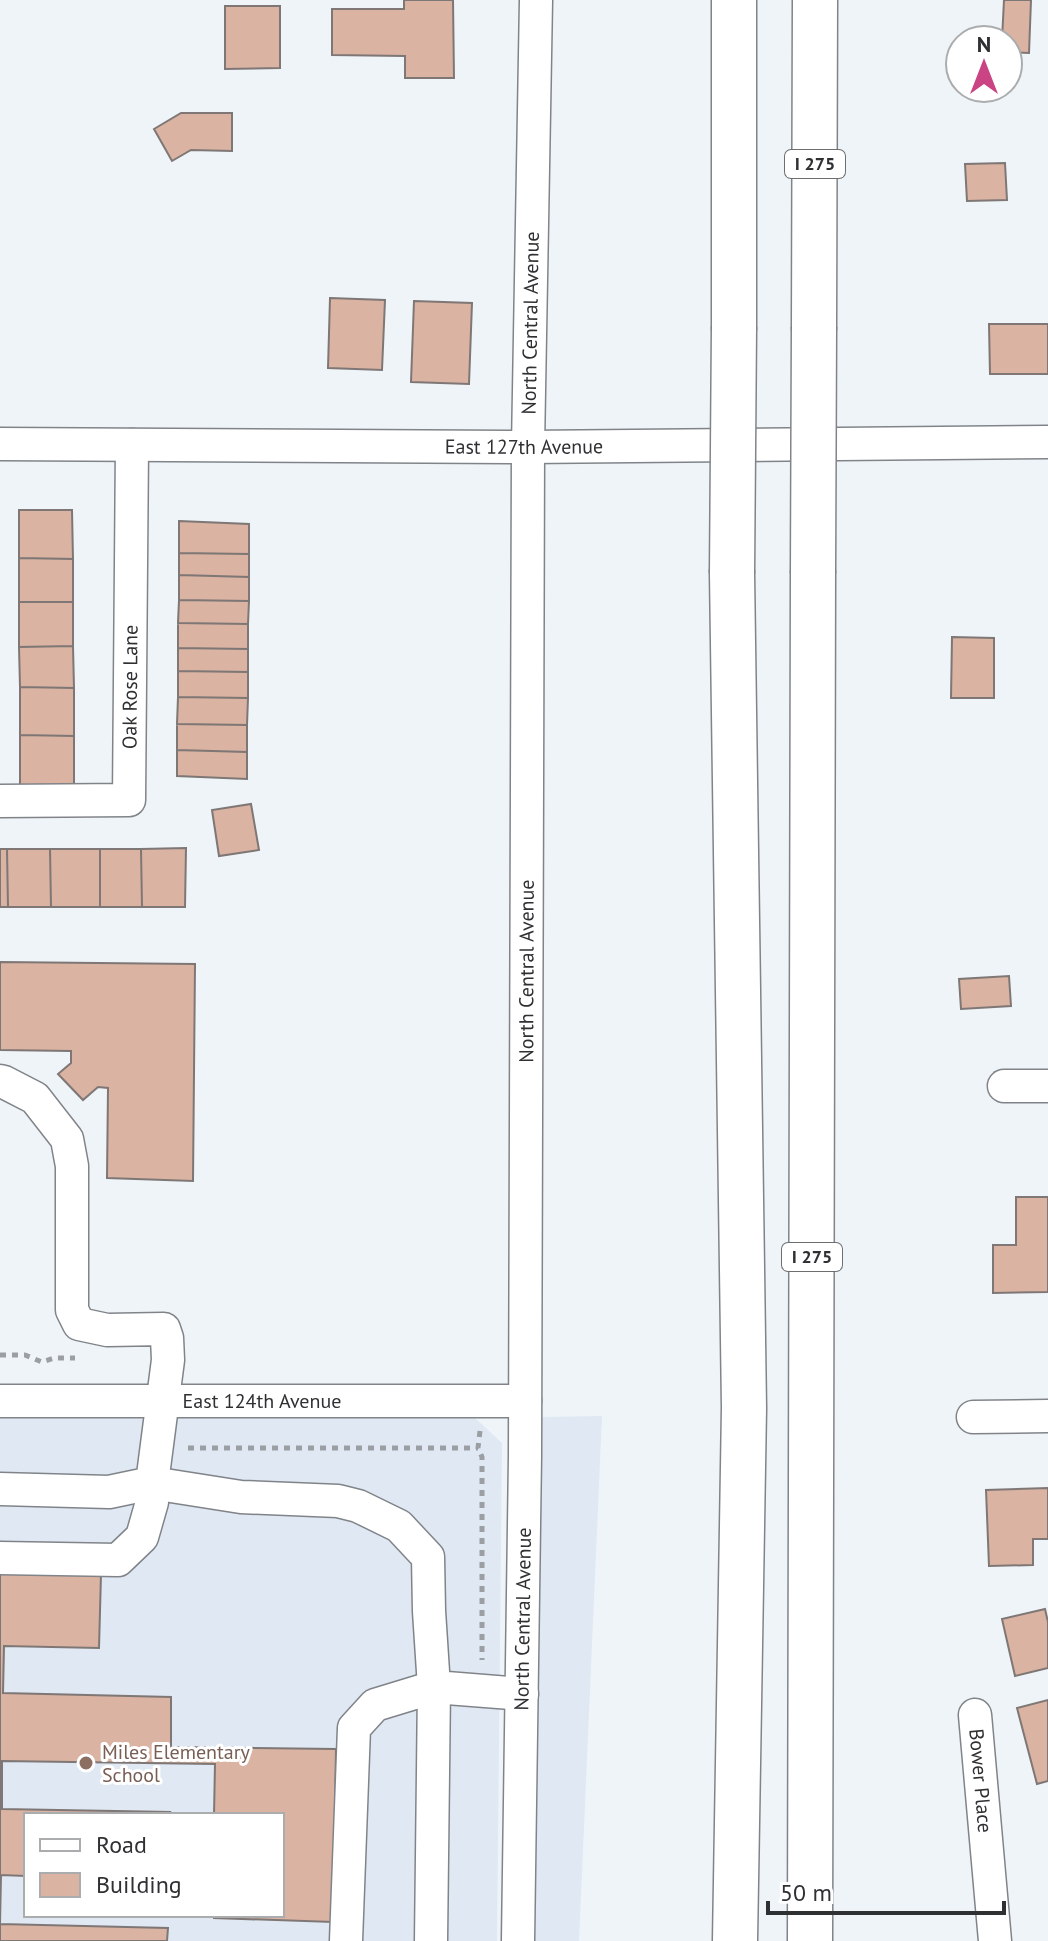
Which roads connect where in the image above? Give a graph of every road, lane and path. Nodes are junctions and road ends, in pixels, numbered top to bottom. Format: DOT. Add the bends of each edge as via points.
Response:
graph roads {
  1 [pos="536,0"];
  2 [pos="734,0"];
  3 [pos="815,0"];
  4 [pos="1048,442"];
  5 [pos="0,444"];
  6 [pos="132,445"];
  7 [pos="528,447"];
  8 [pos="0,801"];
  9 [pos="0,1081"];
  10 [pos="1004,1086"];
  11 [pos="1048,1086"];
  12 [pos="0,1401"];
  13 [pos="163,1401"];
  14 [pos="525,1401"];
  15 [pos="1048,1416"];
  16 [pos="973,1417"];
  17 [pos="481,1426"];
  18 [pos="183,1448"];
  19 [pos="478,1448"];
  20 [pos="152,1483"];
  21 [pos="0,1489"];
  22 [pos="0,1558"];
  23 [pos="482,1665"];
  24 [pos="434,1687"];
  25 [pos="522,1694"];
  26 [pos="975,1715"];
  27 [pos="346,1941"];
  28 [pos="431,1941"];
  29 [pos="518,1941"];
  30 [pos="735,1941"];
  31 [pos="810,1941"];
  32 [pos="995,1941"];
  1 -- 7 [label="street, North Central Avenue"];
  2 -- 30 [label="highway, bridge" via="732,573 744,1408"];
  3 -- 31 [label="highway, I 275, bridge"];
  4 -- 7 [label="street, East 127th Avenue"];
  5 -- 6 [label="street, East 127th Avenue"];
  6 -- 7 [label="street, East 127th Avenue"];
  6 -- 8 [label="street, Oak Rose Lane" via="129,800"];
  7 -- 14 [label="street, North Central Avenue"];
  9 -- 13 [label="street" via="35,1098 67,1139 72,1166 72,1310 79,1324 107,1330 164,1329 168,1360"];
  10 -- 11 [label="street"];
  12 -- 13 [label="street, East 124th Avenue"];
  13 -- 14 [label="street, East 124th Avenue"];
  13 -- 20 [label="street"];
  14 -- 25 [label="street, North Central Avenue"];
  15 -- 16 [label="street"];
  17 -- 19 [label="path"];
  18 -- 19 [label="path"];
  19 -- 23 [label="path"];
  20 -- 21 [label="street" via="109,1492"];
  20 -- 22 [label="street" via="142,1537 118,1560"];
  20 -- 24 [label="street" via="241,1497 338,1501 399,1526 428,1557"];
  24 -- 25 [label="street"];
  24 -- 27 [label="street" via="375,1705 354,1728"];
  24 -- 28 [label="street"];
  25 -- 29 [label="street, North Central Avenue"];
  26 -- 32 [label="street, Bower Place"];
}
